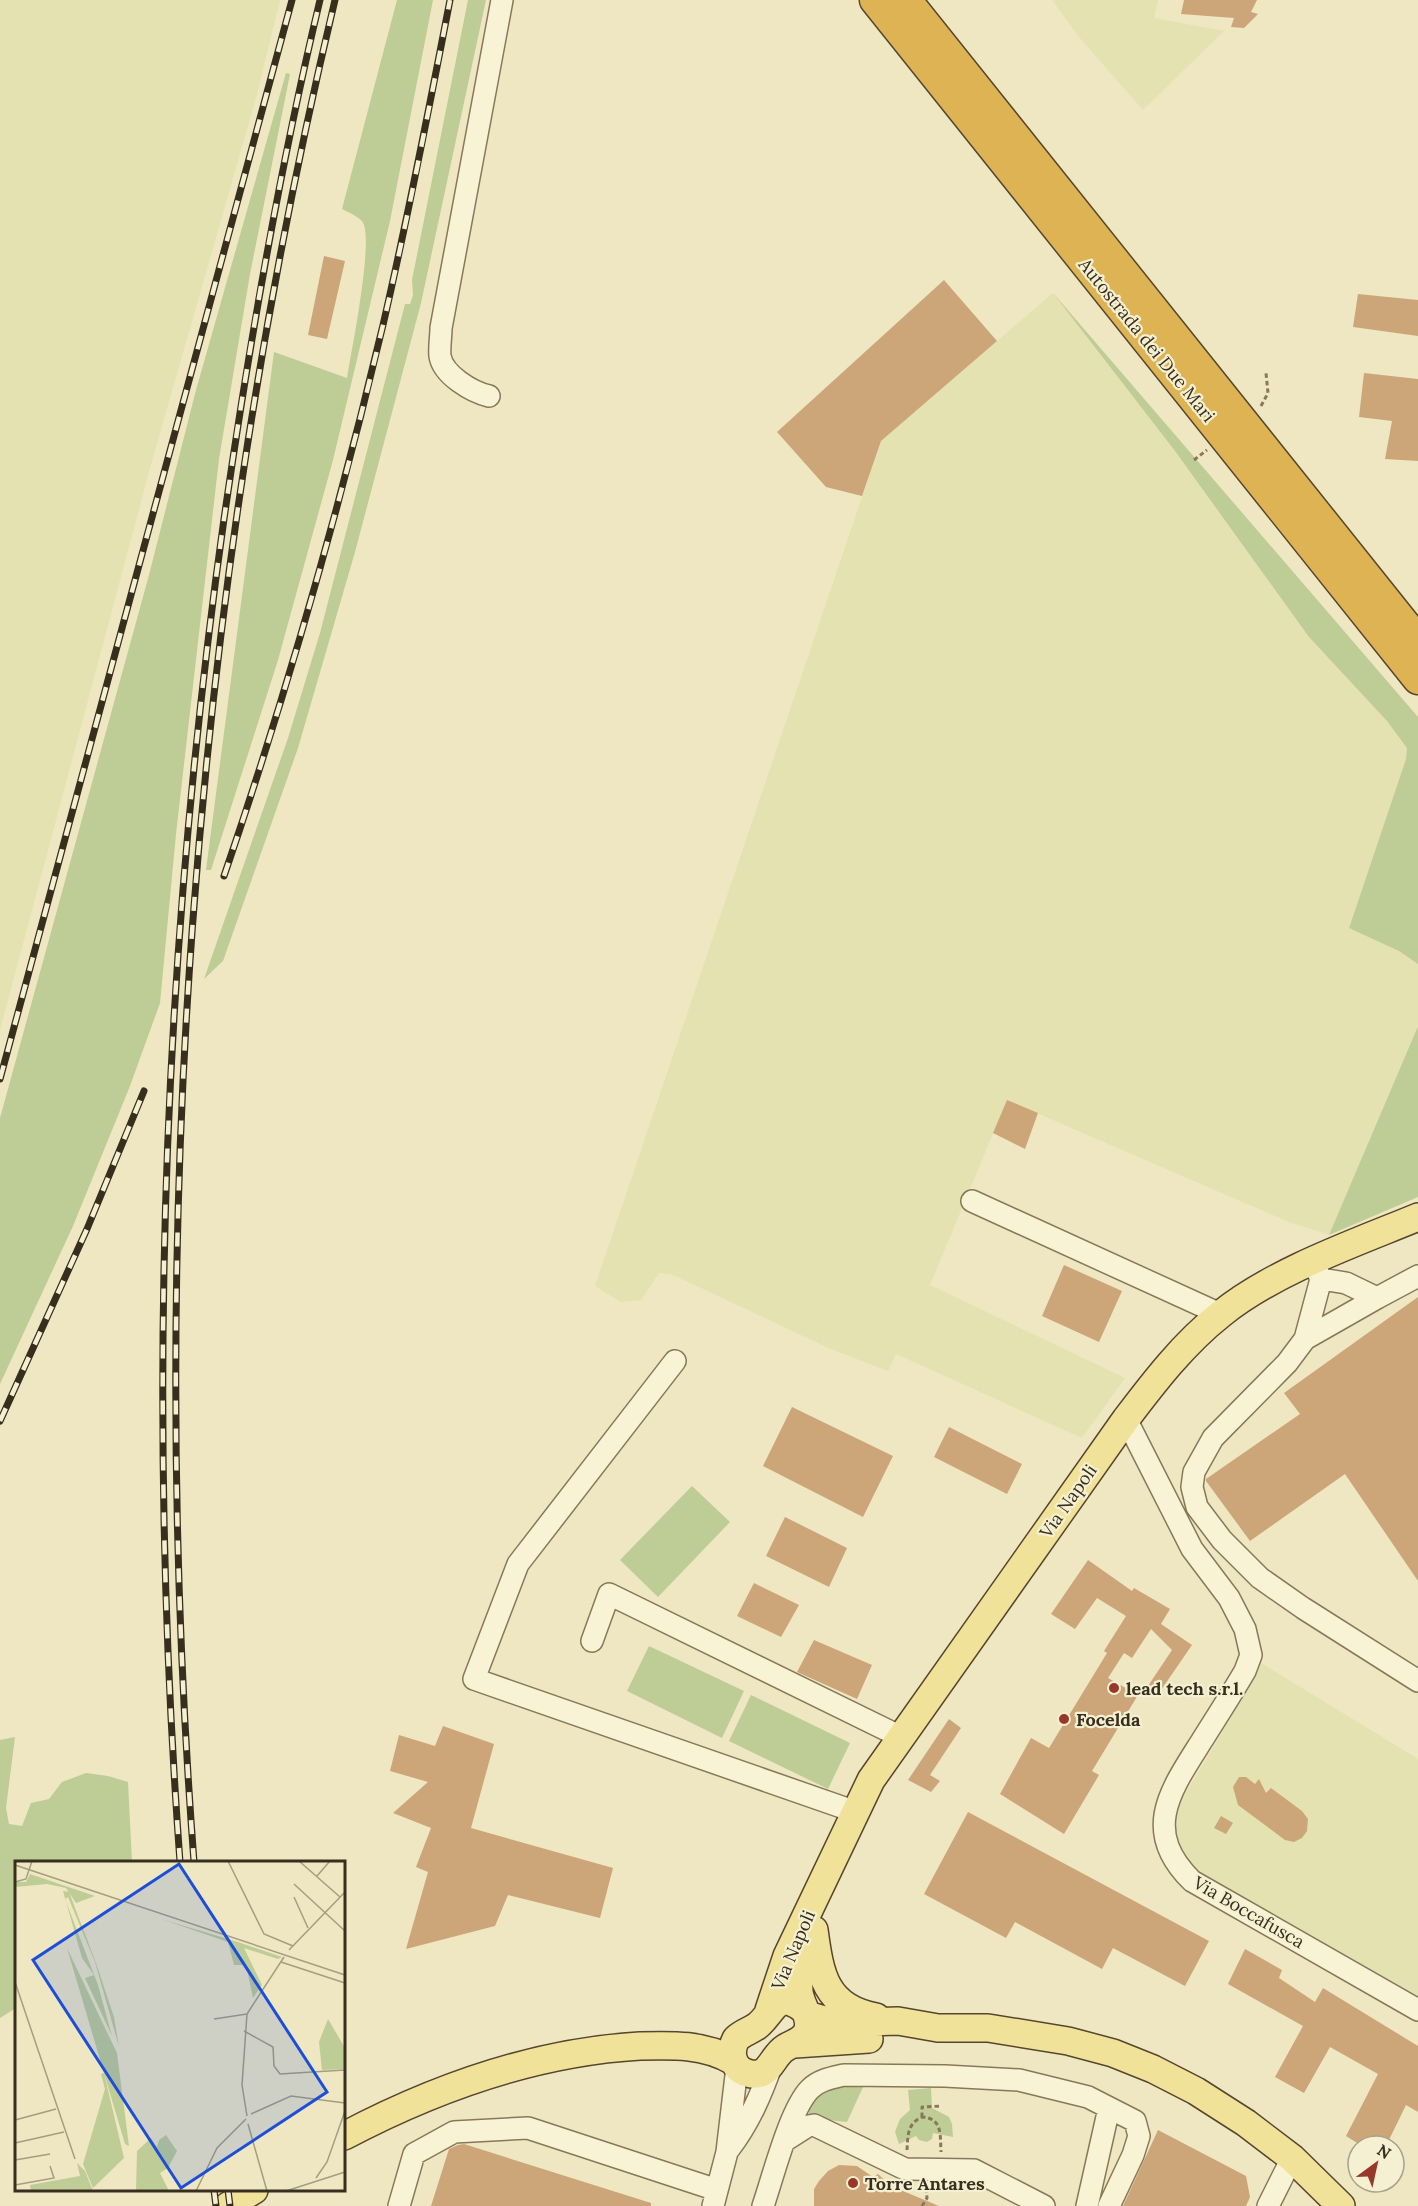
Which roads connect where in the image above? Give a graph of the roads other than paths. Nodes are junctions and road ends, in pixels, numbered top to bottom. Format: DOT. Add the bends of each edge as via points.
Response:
graph roads {
  1 [pos="502,0"];
  2 [pos="875,0"];
  3 [pos="906,0"];
  4 [pos="489,396"];
  5 [pos="1418,641"];
  6 [pos="1418,680"];
  7 [pos="972,1201"];
  8 [pos="1418,1217"];
  9 [pos="1317,1270"];
  10 [pos="1418,1276"];
  11 [pos="1377,1298"];
  12 [pos="1220,1314"];
  13 [pos="1305,1339"];
  14 [pos="675,1361"];
  15 [pos="1126,1419"];
  16 [pos="592,1641"];
  17 [pos="1418,1681"];
  18 [pos="901,1737"];
  19 [pos="856,1812"];
  20 [pos="819,1890"];
  21 [pos="812,1918"];
  22 [pos="769,2010"];
  23 [pos="1418,2010"];
  24 [pos="805,2012"];
  25 [pos="898,2022"];
  26 [pos="938,2028"];
  27 [pos="749,2031"];
  28 [pos="795,2044"];
  29 [pos="669,2045"];
  30 [pos="735,2064"];
  31 [pos="772,2064"];
  32 [pos="1109,2108"];
  33 [pos="345,2136"];
  34 [pos="786,2140"];
  35 [pos="727,2152"];
  36 [pos="1292,2158"];
  37 [pos="252,2191"];
  38 [pos="715,2198"];
  39 [pos="228,2206"];
  40 [pos="399,2206"];
  41 [pos="763,2206"];
  42 [pos="1044,2206"];
  43 [pos="1087,2206"];
  44 [pos="1109,2206"];
  45 [pos="1268,2206"];
  46 [pos="1341,2206"];
  1 -- 4 [label="street" via="441,328 440,358 454,378 476,393"];
  2 -- 6 [label="highway, Autostrada dei Due Mari"];
  3 -- 5 [label="highway, Autostrada dei Due Mari"];
  7 -- 12 [label="street"];
  8 -- 9 [label="main road, Via Napoli"];
  9 -- 11 [label="street"];
  9 -- 12 [label="main road, Via Napoli" via="1254,1291"];
  9 -- 13 [label="street"];
  10 -- 11 [label="street"];
  11 -- 13 [label="street"];
  12 -- 15 [label="main road, Via Napoli" via="1163,1370"];
  13 -- 17 [label="street" via="1287,1363 1213,1438 1194,1472 1192,1487 1197,1507 1222,1540 1260,1578"];
  14 -- 19 [label="street" via="518,1564 474,1679"];
  15 -- 18 [label="main road, Via Napoli"];
  15 -- 23 [label="street, Via Boccafusca" via="1192,1549 1229,1598 1245,1629 1251,1655 1245,1671 1172,1788 1164,1823 1166,1842 1179,1868 1192,1881"];
  16 -- 18 [label="street" via="609,1594"];
  18 -- 19 [label="main road, Via Napoli" via="871,1780"];
  19 -- 20 [label="main road, Via Napoli"];
  20 -- 21 [label="main road, Via Napoli"];
  20 -- 22 [label="main road, Via Napoli" via="787,1956"];
  21 -- 24 [label="main road, Via Napoli" via="799,1967"];
  21 -- 25 [label="main road" via="820,1970 832,1994 864,2015"];
  22 -- 24 [label="main road" via="790,2002"];
  22 -- 27 [label="main road"];
  24 -- 25 [label="main road" via="834,2023"];
  24 -- 28 [label="main road" via="808,2029"];
  25 -- 26 [label="main road"];
  26 -- 28 [label="main road" via="895,2037"];
  26 -- 36 [label="main road" via="1025,2033 1113,2053 1153,2068 1196,2091"];
  27 -- 29 [label="main road" via="700,2036"];
  27 -- 30 [label="main road" via="732,2046"];
  28 -- 31 [label="main road" via="781,2051"];
  29 -- 30 [label="main road" via="720,2053"];
  29 -- 33 [label="main road" via="555,2056 426,2097"];
  30 -- 31 [label="main road" via="748,2074 768,2069"];
  30 -- 35 [label="street"];
  31 -- 35 [label="street" via="758,2102"];
  32 -- 34 [label="street" via="1089,2097 1019,2080 844,2075 829,2078 809,2090 796,2109"];
  32 -- 43 [label="street"];
  32 -- 44 [label="street" via="1136,2113 1139,2136"];
  34 -- 41 [label="street"];
  34 -- 42 [label="street" via="814,2125 905,2169 974,2170"];
  35 -- 38 [label="street"];
  36 -- 45 [label="street"];
  36 -- 46 [label="main road"];
  37 -- 39 [label="main road"];
  38 -- 40 [label="street" via="528,2128 454,2132 414,2154"];
}
